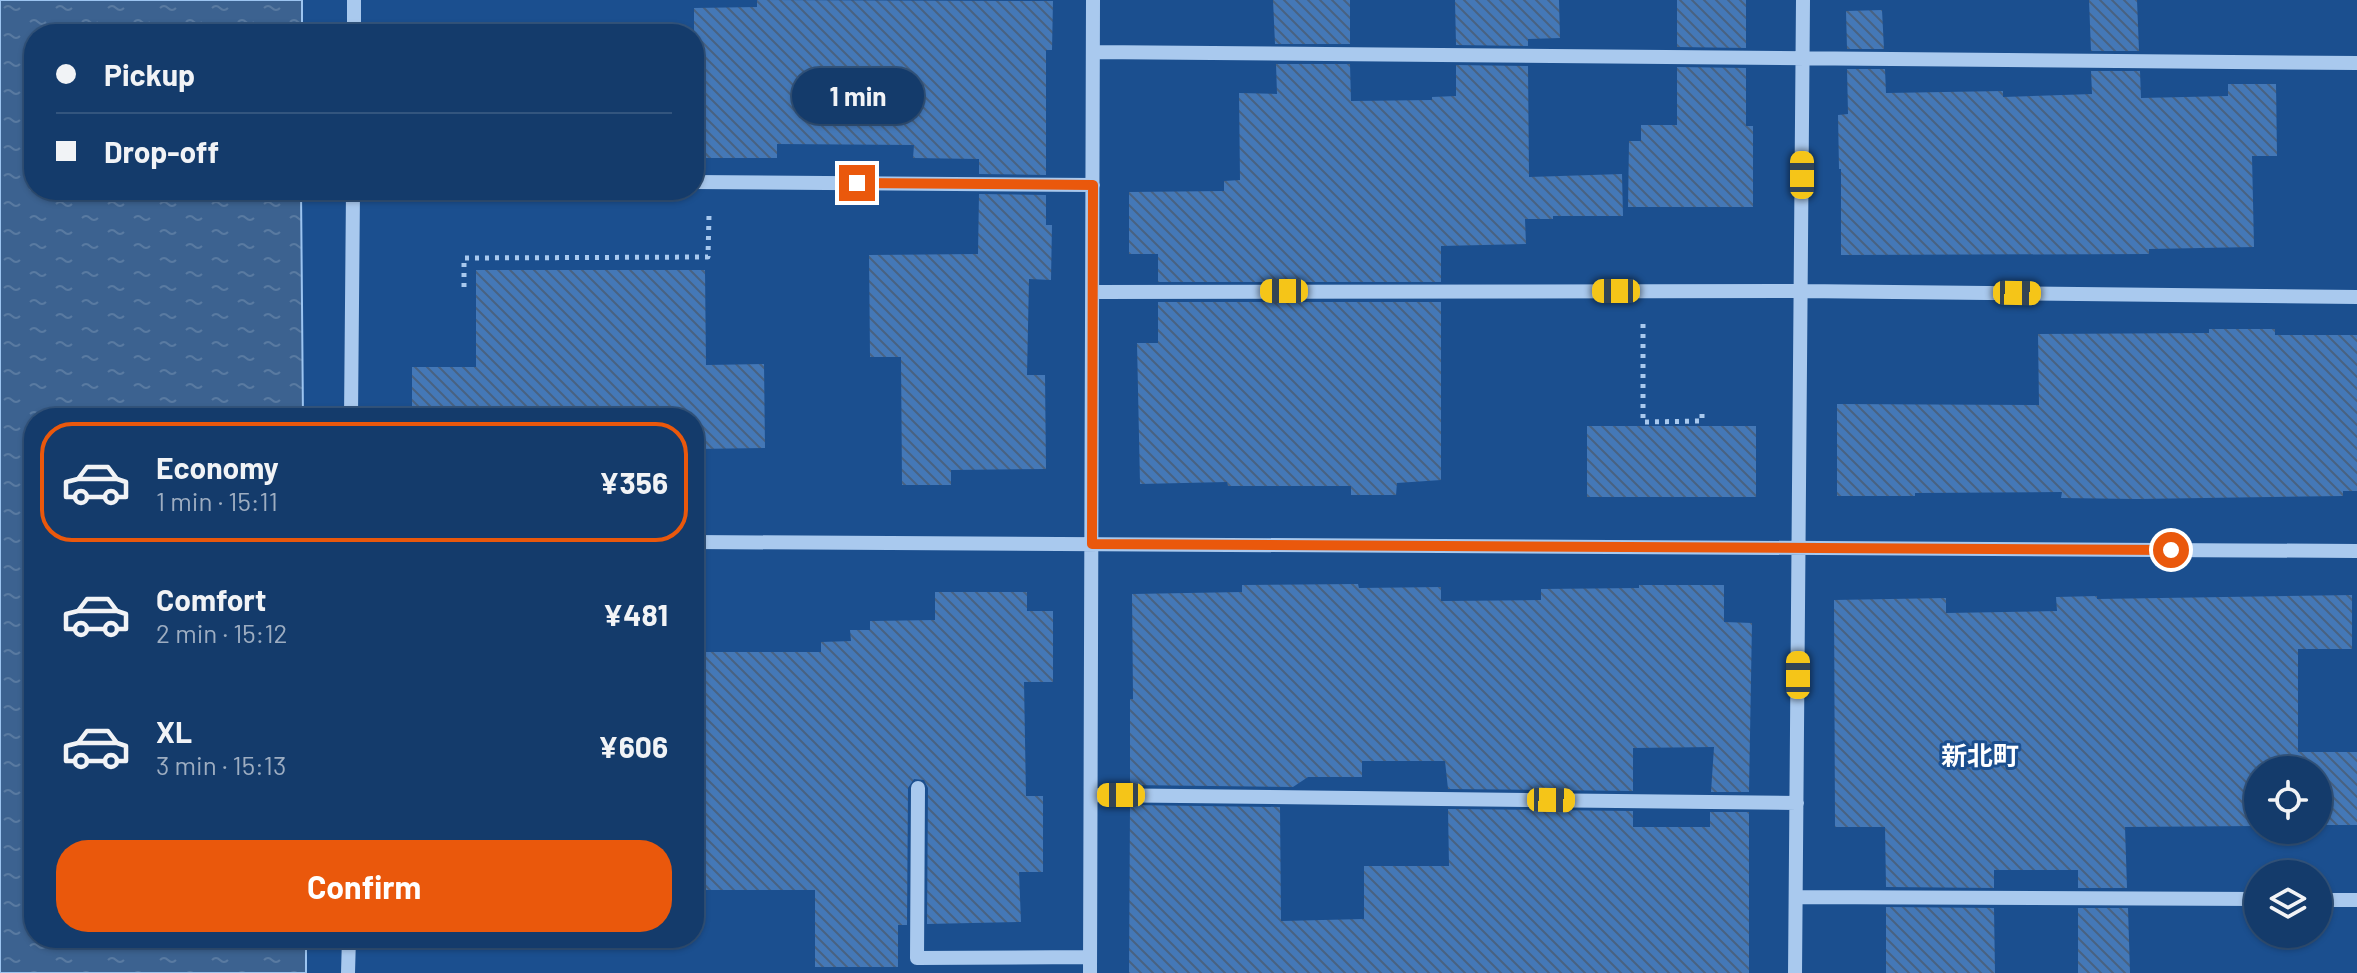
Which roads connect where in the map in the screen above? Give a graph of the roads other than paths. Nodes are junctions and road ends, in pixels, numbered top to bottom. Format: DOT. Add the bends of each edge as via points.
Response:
graph roads {
  1 [pos="354,0"];
  2 [pos="1093,0"];
  3 [pos="1803,0"];
  4 [pos="354,24"];
  5 [pos="1093,52"];
  6 [pos="1803,60"];
  7 [pos="2357,63"];
  8 [pos="704,182"];
  9 [pos="1093,185"];
  10 [pos="353,200"];
  11 [pos="1801,291"];
  12 [pos="1093,292"];
  13 [pos="2357,297"];
  14 [pos="351,408"];
  15 [pos="704,542"];
  16 [pos="1092,544"];
  17 [pos="1799,548"];
  18 [pos="2357,551"];
  19 [pos="918,788"];
  20 [pos="1091,795"];
  21 [pos="1797,803"];
  22 [pos="1796,897"];
  23 [pos="2244,899"];
  24 [pos="2332,900"];
  25 [pos="2357,900"];
  26 [pos="349,948"];
  27 [pos="1090,957"];
  28 [pos="348,973"];
  29 [pos="1090,973"];
  30 [pos="1795,973"];
  1 -- 4 [label="street"];
  2 -- 5 [label="street"];
  3 -- 6 [label="street"];
  5 -- 6 [label="street"];
  5 -- 9 [label="street"];
  6 -- 7 [label="street"];
  6 -- 11 [label="street"];
  8 -- 9 [label="street"];
  9 -- 12 [label="street"];
  10 -- 14 [label="street"];
  11 -- 12 [label="street"];
  11 -- 13 [label="street"];
  11 -- 17 [label="street"];
  12 -- 16 [label="street"];
  15 -- 16 [label="street"];
  16 -- 17 [label="street"];
  16 -- 20 [label="street"];
  17 -- 18 [label="street"];
  17 -- 21 [label="street"];
  19 -- 27 [label="street" via="917,958"];
  20 -- 21 [label="street"];
  20 -- 27 [label="street"];
  21 -- 22 [label="street"];
  22 -- 23 [label="street"];
  22 -- 30 [label="street"];
  24 -- 25 [label="street"];
  26 -- 28 [label="street"];
  27 -- 29 [label="street"];
}
